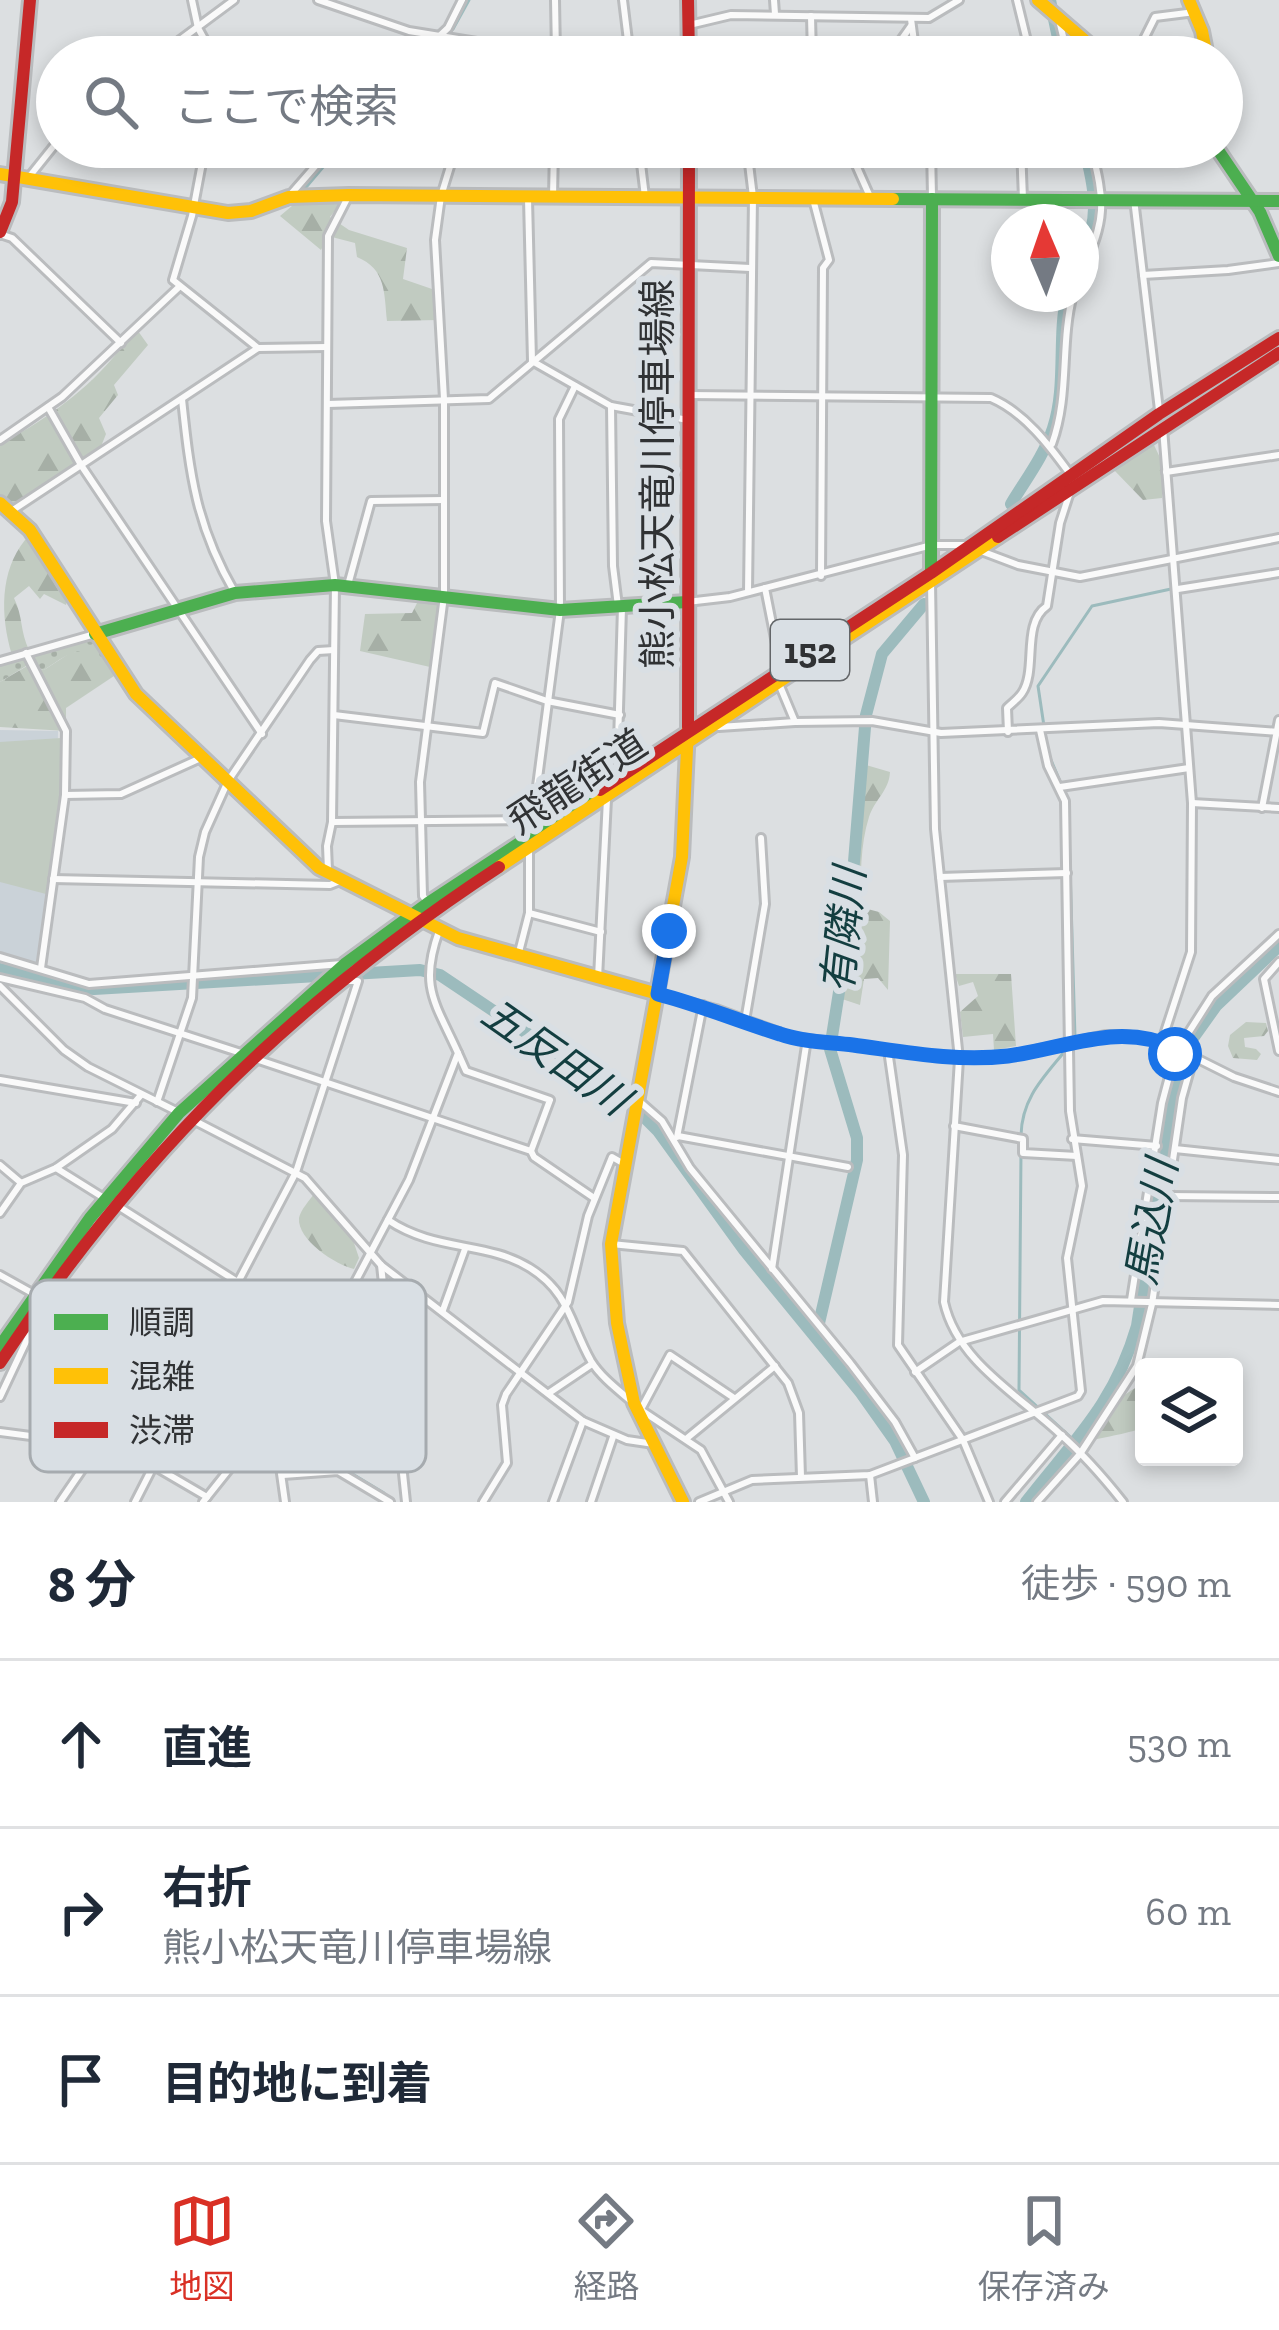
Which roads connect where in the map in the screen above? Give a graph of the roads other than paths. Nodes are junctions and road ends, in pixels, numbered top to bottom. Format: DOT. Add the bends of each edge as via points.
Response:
graph roads {
  1 [pos="30,0"];
  2 [pos="192,0"];
  3 [pos="234,0"];
  4 [pos="462,0"];
  5 [pos="555,0"];
  6 [pos="623,0"];
  7 [pos="688,0"];
  8 [pos="775,0"];
  9 [pos="845,0"];
  10 [pos="959,0"];
  11 [pos="1017,0"];
  12 [pos="322,1"];
  13 [pos="1192,6"];
  14 [pos="1049,9"];
  15 [pos="775,14"];
  16 [pos="812,16"];
  17 [pos="846,16"];
  18 [pos="911,22"];
  19 [pos="689,25"];
  20 [pos="198,28"];
  21 [pos="187,36"];
  22 [pos="202,36"];
  23 [pos="445,36"];
  24 [pos="556,36"];
  25 [pos="627,36"];
  26 [pos="689,36"];
  27 [pos="812,36"];
  28 [pos="902,36"];
  29 [pos="913,36"];
  30 [pos="1026,36"];
  31 [pos="1080,36"];
  32 [pos="1146,36"];
  33 [pos="1201,36"];
  34 [pos="201,168"];
  35 [pos="314,168"];
  36 [pos="450,168"];
  37 [pos="554,168"];
  38 [pos="641,168"];
  39 [pos="689,168"];
  40 [pos="750,168"];
  41 [pos="857,168"];
  42 [pos="931,168"];
  43 [pos="1022,168"];
  44 [pos="1094,168"];
  45 [pos="1228,168"];
  46 [pos="14,176"];
  47 [pos="349,196"];
  48 [pos="441,196"];
  49 [pos="289,197"];
  50 [pos="688,197"];
  51 [pos="753,197"];
  52 [pos="645,198"];
  53 [pos="528,199"];
  54 [pos="554,199"];
  55 [pos="813,199"];
  56 [pos="871,199"];
  57 [pos="932,199"];
  58 [pos="1023,199"];
  59 [pos="1099,199"];
  60 [pos="1134,199"];
  61 [pos="1252,200"];
  62 [pos="1279,200"];
  63 [pos="193,211"];
  64 [pos="0,233"];
  65 [pos="1099,233"];
  66 [pos="1279,259"];
  67 [pos="688,263"];
  68 [pos="750,268"];
  69 [pos="1143,274"];
  70 [pos="179,287"];
  71 [pos="1069,312"];
  72 [pos="1279,338"];
  73 [pos="121,343"];
  74 [pos="327,347"];
  75 [pos="258,348"];
  76 [pos="1279,353"];
  77 [pos="532,362"];
  78 [pos="574,386"];
  79 [pos="688,395"];
  80 [pos="749,395"];
  81 [pos="822,396"];
  82 [pos="932,397"];
  83 [pos="182,399"];
  84 [pos="443,399"];
  85 [pos="328,404"];
  86 [pos="611,406"];
  87 [pos="48,407"];
  88 [pos="688,419"];
  89 [pos="1161,421"];
  90 [pos="0,440"];
  91 [pos="1051,445"];
  92 [pos="1279,455"];
  93 [pos="81,465"];
  94 [pos="1166,472"];
  95 [pos="1071,482"];
  96 [pos="444,500"];
  97 [pos="5,507"];
  98 [pos="1279,538"];
  99 [pos="932,545"];
  100 [pos="975,548"];
  101 [pos="1173,560"];
  102 [pos="1279,573"];
  103 [pos="1053,574"];
  104 [pos="821,576"];
  105 [pos="931,578"];
  106 [pos="342,585"];
  107 [pos="765,588"];
  108 [pos="1178,590"];
  109 [pos="748,592"];
  110 [pos="235,593"];
  111 [pos="444,596"];
  112 [pos="687,602"];
  113 [pos="620,607"];
  114 [pos="180,609"];
  115 [pos="560,610"];
  116 [pos="95,634"];
  117 [pos="334,650"];
  118 [pos="26,653"];
  119 [pos="0,661"];
  120 [pos="780,676"];
  121 [pos="548,701"];
  122 [pos="620,715"];
  123 [pos="334,716"];
  124 [pos="1279,720"];
  125 [pos="795,722"];
  126 [pos="1186,724"];
  127 [pos="427,726"];
  128 [pos="716,727"];
  129 [pos="1043,730"];
  130 [pos="931,731"];
  131 [pos="1008,732"];
  132 [pos="1278,732"];
  133 [pos="262,734"];
  134 [pos="687,739"];
  135 [pos="203,758"];
  136 [pos="1189,768"];
  137 [pos="617,777"];
  138 [pos="228,781"];
  139 [pos="1063,787"];
  140 [pos="65,795"];
  141 [pos="607,796"];
  142 [pos="1192,803"];
  143 [pos="1262,808"];
  144 [pos="1279,808"];
  145 [pos="531,820"];
  146 [pos="332,822"];
  147 [pos="422,823"];
  148 [pos="761,838"];
  149 [pos="530,842"];
  150 [pos="1067,873"];
  151 [pos="940,877"];
  152 [pos="334,878"];
  153 [pos="53,879"];
  154 [pos="199,883"];
  155 [pos="428,903"];
  156 [pos="530,913"];
  157 [pos="416,918"];
  158 [pos="440,930"];
  159 [pos="601,932"];
  160 [pos="1279,934"];
  161 [pos="518,956"];
  162 [pos="0,957"];
  163 [pos="1279,962"];
  164 [pos="344,964"];
  165 [pos="41,968"];
  166 [pos="192,977"];
  167 [pos="598,977"];
  168 [pos="339,981"];
  169 [pos="0,982"];
  170 [pos="658,994"];
  171 [pos="703,1005"];
  172 [pos="1276,1018"];
  173 [pos="745,1021"];
  174 [pos="179,1034"];
  175 [pos="807,1040"];
  176 [pos="1162,1041"];
  177 [pos="1071,1042"];
  178 [pos="1179,1049"];
  179 [pos="888,1050"];
  180 [pos="1279,1051"];
  181 [pos="458,1053"];
  182 [pos="247,1055"];
  183 [pos="1194,1057"];
  184 [pos="959,1059"];
  185 [pos="0,1080"];
  186 [pos="325,1083"];
  187 [pos="1279,1092"];
  188 [pos="142,1094"];
  189 [pos="157,1102"];
  190 [pos="638,1102"];
  191 [pos="136,1103"];
  192 [pos="186,1116"];
  193 [pos="434,1119"];
  194 [pos="954,1126"];
  195 [pos="675,1137"];
  196 [pos="1072,1139"];
  197 [pos="1156,1145"];
  198 [pos="1174,1149"];
  199 [pos="531,1150"];
  200 [pos="1077,1156"];
  201 [pos="790,1158"];
  202 [pos="1279,1160"];
  203 [pos="0,1165"];
  204 [pos="626,1165"];
  205 [pos="848,1166"];
  206 [pos="56,1168"];
  207 [pos="296,1172"];
  208 [pos="21,1183"];
  209 [pos="1167,1196"];
  210 [pos="1279,1197"];
  211 [pos="594,1198"];
  212 [pos="110,1201"];
  213 [pos="0,1213"];
  214 [pos="387,1220"];
  215 [pos="611,1244"];
  216 [pos="465,1249"];
  217 [pos="369,1254"];
  218 [pos="381,1265"];
  219 [pos="772,1269"];
  220 [pos="0,1275"];
  221 [pos="51,1280"];
  222 [pos="235,1280"];
  223 [pos="239,1280"];
  224 [pos="355,1280"];
  225 [pos="383,1280"];
  226 [pos="402,1280"];
  227 [pos="30,1291"];
  228 [pos="426,1298"];
  229 [pos="1132,1300"];
  230 [pos="568,1302"];
  231 [pos="1152,1304"];
  232 [pos="1279,1305"];
  233 [pos="30,1308"];
  234 [pos="443,1310"];
  235 [pos="1071,1310"];
  236 [pos="30,1314"];
  237 [pos="26,1322"];
  238 [pos="959,1342"];
  239 [pos="0,1346"];
  240 [pos="0,1363"];
  241 [pos="592,1364"];
  242 [pos="775,1366"];
  243 [pos="520,1370"];
  244 [pos="915,1372"];
  245 [pos="549,1393"];
  246 [pos="0,1397"];
  247 [pos="734,1398"];
  248 [pos="638,1409"];
  249 [pos="1040,1411"];
  250 [pos="583,1421"];
  251 [pos="0,1432"];
  252 [pos="1062,1435"];
  253 [pos="30,1436"];
  254 [pos="613,1436"];
  255 [pos="686,1438"];
  256 [pos="963,1440"];
  257 [pos="654,1444"];
  258 [pos="1079,1453"];
  259 [pos="915,1458"];
  260 [pos="80,1472"];
  261 [pos="151,1472"];
  262 [pos="163,1472"];
  263 [pos="228,1472"];
  264 [pos="282,1472"];
  265 [pos="324,1472"];
  266 [pos="340,1472"];
  267 [pos="403,1472"];
  268 [pos="283,1475"];
  269 [pos="870,1475"];
  270 [pos="801,1477"];
  271 [pos="724,1489"];
  272 [pos="205,1500"];
  273 [pos="60,1502"];
  274 [pos="135,1502"];
  275 [pos="285,1502"];
  276 [pos="390,1502"];
  277 [pos="406,1502"];
  278 [pos="483,1502"];
  279 [pos="553,1502"];
  280 [pos="592,1502"];
  281 [pos="683,1502"];
  282 [pos="699,1502"];
  283 [pos="729,1502"];
  284 [pos="873,1502"];
  285 [pos="988,1502"];
  286 [pos="1005,1502"];
  287 [pos="1037,1502"];
  288 [pos="1123,1502"];
  1 -- 46 [label="main road"];
  2 -- 20 [label="street"];
  3 -- 20 [label="street"];
  4 -- 23 [label="street"];
  5 -- 24 [label="street"];
  6 -- 25 [label="street"];
  7 -- 19 [label="main road"];
  8 -- 15 [label="street"];
  9 -- 17 [label="street"];
  10 -- 18 [label="street"];
  11 -- 30 [label="street"];
  12 -- 23 [label="street"];
  13 -- 32 [label="street" via="1155,17"];
  13 -- 33 [label="main road"];
  14 -- 31 [label="main road"];
  15 -- 16 [label="street"];
  15 -- 19 [label="street"];
  16 -- 17 [label="street"];
  16 -- 27 [label="street"];
  17 -- 18 [label="street"];
  18 -- 28 [label="street"];
  18 -- 29 [label="street"];
  19 -- 26 [label="main road"];
  20 -- 21 [label="street"];
  20 -- 22 [label="street"];
  34 -- 63 [label="street"];
  35 -- 49 [label="street"];
  36 -- 48 [label="street"];
  37 -- 54 [label="street"];
  38 -- 52 [label="street"];
  39 -- 50 [label="main road, 熊小松天竜川停車場線"];
  40 -- 51 [label="street"];
  41 -- 56 [label="street"];
  42 -- 57 [label="street"];
  43 -- 58 [label="street"];
  44 -- 59 [label="street"];
  45 -- 61 [label="main road"];
  46 -- 63 [label="main road"];
  46 -- 64 [label="main road"];
  47 -- 48 [label="main road"];
  47 -- 49 [label="main road"];
  47 -- 74 [label="street" via="328,236"];
  48 -- 53 [label="main road"];
  48 -- 84 [label="street" via="435,240"];
  49 -- 63 [label="main road" via="251,211"];
  50 -- 51 [label="main road"];
  50 -- 52 [label="main road"];
  50 -- 67 [label="main road, 熊小松天竜川停車場線"];
  51 -- 55 [label="main road"];
  51 -- 68 [label="street"];
  52 -- 54 [label="main road"];
  53 -- 54 [label="main road"];
  53 -- 77 [label="street"];
  55 -- 56 [label="main road"];
  55 -- 81 [label="street" via="829,260"];
  56 -- 57 [label="main road"];
  57 -- 58 [label="main road"];
  57 -- 82 [label="main road"];
  58 -- 59 [label="main road"];
  59 -- 60 [label="main road"];
  59 -- 65 [label="street"];
  60 -- 61 [label="main road"];
  60 -- 69 [label="street"];
  61 -- 62 [label="main road"];
  61 -- 66 [label="main road"];
  63 -- 70 [label="street" via="173,280"];
  64 -- 73 [label="street"];
  66 -- 69 [label="street" via="1228,271"];
  67 -- 68 [label="street"];
  67 -- 77 [label="street" via="652,263"];
  67 -- 79 [label="main road, 熊小松天竜川停車場線"];
  68 -- 80 [label="street"];
  69 -- 89 [label="street"];
  70 -- 73 [label="street"];
  70 -- 75 [label="street"];
  71 -- 91 [label="street" via="1062,416"];
  72 -- 89 [label="main road, 飛龍街道 / 152"];
  73 -- 87 [label="street"];
  74 -- 75 [label="street"];
  74 -- 85 [label="street"];
  75 -- 83 [label="street"];
  76 -- 89 [label="main road, 飛龍街道 / 152"];
  77 -- 78 [label="street"];
  77 -- 84 [label="street" via="489,399"];
  78 -- 86 [label="street"];
  78 -- 115 [label="street" via="559,419"];
  79 -- 80 [label="street"];
  79 -- 88 [label="main road, 熊小松天竜川停車場線"];
  80 -- 81 [label="street"];
  80 -- 109 [label="street"];
  81 -- 82 [label="street"];
  81 -- 104 [label="street"];
  82 -- 91 [label="street" via="991,398"];
  82 -- 99 [label="main road"];
  83 -- 93 [label="street"];
  83 -- 110 [label="street" via="190,484"];
  84 -- 85 [label="street"];
  84 -- 96 [label="street"];
  85 -- 106 [label="street" via="326,521"];
  86 -- 88 [label="street"];
  86 -- 113 [label="street"];
  87 -- 90 [label="street"];
  87 -- 93 [label="street"];
  88 -- 112 [label="main road, 熊小松天竜川停車場線"];
  89 -- 94 [label="street"];
  89 -- 95 [label="main road, 飛龍街道 / 152"];
  91 -- 95 [label="street"];
  92 -- 94 [label="street"];
  93 -- 97 [label="street"];
  93 -- 114 [label="street"];
  94 -- 101 [label="street"];
  95 -- 100 [label="main road, 飛龍街道 / 152"];
  95 -- 103 [label="street"];
  96 -- 106 [label="street" via="371,501"];
  96 -- 111 [label="street"];
  97 -- 116 [label="main road" via="30,530"];
  98 -- 101 [label="street"];
  99 -- 100 [label="street"];
  99 -- 104 [label="street"];
  99 -- 105 [label="main road"];
  100 -- 103 [label="street"];
  100 -- 105 [label="main road, 飛龍街道 / 152"];
  101 -- 103 [label="street" via="1080,577"];
  101 -- 108 [label="street"];
  102 -- 108 [label="street"];
  103 -- 131 [label="street" via="1024,692 1007,708"];
  104 -- 107 [label="street"];
  105 -- 120 [label="main road, 飛龍街道 / 152"];
  105 -- 130 [label="street"];
  106 -- 110 [label="main road"];
  106 -- 111 [label="main road"];
  106 -- 117 [label="street"];
  107 -- 109 [label="street"];
  107 -- 120 [label="street"];
  108 -- 126 [label="street"];
  109 -- 112 [label="street"];
  110 -- 114 [label="main road"];
  111 -- 115 [label="main road"];
  111 -- 127 [label="street"];
  112 -- 113 [label="main road"];
  112 -- 134 [label="main road, 熊小松天竜川停車場線"];
  113 -- 115 [label="main road"];
  113 -- 122 [label="street"];
  114 -- 116 [label="main road"];
  114 -- 133 [label="street"];
  115 -- 121 [label="street"];
  116 -- 118 [label="street"];
  116 -- 135 [label="main road" via="136,694"];
  117 -- 123 [label="street"];
  117 -- 133 [label="street" via="310,660"];
  118 -- 119 [label="street"];
  118 -- 140 [label="street" via="66,730"];
  120 -- 125 [label="street"];
  120 -- 128 [label="main road, 飛龍街道 / 152"];
  120 -- 134 [label="main road, 飛龍街道 / 152"];
  121 -- 122 [label="street"];
  121 -- 127 [label="street" via="495,683 483,733"];
  121 -- 145 [label="street"];
  122 -- 137 [label="street"];
  123 -- 127 [label="street"];
  123 -- 146 [label="street"];
  124 -- 132 [label="street"];
  125 -- 128 [label="street"];
  125 -- 130 [label="street" via="860,720"];
  126 -- 129 [label="street"];
  126 -- 132 [label="street"];
  126 -- 136 [label="street"];
  127 -- 147 [label="street"];
  128 -- 134 [label="main road, 飛龍街道 / 152"];
  129 -- 131 [label="street"];
  129 -- 139 [label="street" via="1044,752"];
  130 -- 131 [label="street"];
  130 -- 151 [label="street"];
  132 -- 143 [label="street"];
  133 -- 138 [label="street"];
  134 -- 137 [label="main road, 飛龍街道 / 152"];
  134 -- 141 [label="main road, 飛龍街道 / 152"];
  134 -- 170 [label="main road, 熊小松天竜川停車場線" via="682,857"];
  135 -- 138 [label="main road"];
  135 -- 140 [label="street" via="121,794"];
  136 -- 139 [label="street"];
  136 -- 142 [label="street"];
  137 -- 149 [label="main road, 飛龍街道 / 152"];
  138 -- 152 [label="main road"];
  138 -- 154 [label="street" via="205,832"];
  139 -- 150 [label="street"];
  140 -- 153 [label="street"];
  141 -- 149 [label="main road, 飛龍街道 / 152"];
  141 -- 159 [label="street"];
  142 -- 143 [label="street"];
  142 -- 176 [label="street" via="1191,952"];
  143 -- 144 [label="street"];
  145 -- 147 [label="street"];
  145 -- 149 [label="street"];
  146 -- 147 [label="street"];
  146 -- 152 [label="street"];
  147 -- 155 [label="street"];
  148 -- 173 [label="street" via="765,904"];
  149 -- 155 [label="main road, 飛龍街道 / 152"];
  149 -- 156 [label="street"];
  149 -- 157 [label="main road, 飛龍街道 / 152"];
  150 -- 151 [label="street"];
  150 -- 177 [label="street"];
  151 -- 184 [label="street"];
  152 -- 154 [label="street" via="330,886"];
  152 -- 157 [label="main road"];
  153 -- 154 [label="street"];
  153 -- 165 [label="street"];
  154 -- 166 [label="street"];
  155 -- 157 [label="main road, 飛龍街道 / 152"];
  156 -- 159 [label="street"];
  156 -- 161 [label="street"];
  157 -- 158 [label="main road"];
  157 -- 164 [label="main road, 飛龍街道 / 152"];
  157 -- 168 [label="main road, 飛龍街道 / 152"];
  158 -- 161 [label="main road"];
  158 -- 181 [label="street" via="428,976"];
  159 -- 167 [label="street"];
  160 -- 178 [label="street" via="1212,996"];
  161 -- 167 [label="main road"];
  162 -- 165 [label="street"];
  163 -- 172 [label="street" via="1264,979"];
  164 -- 166 [label="street"];
  164 -- 182 [label="main road, 飛龍街道 / 152"];
  165 -- 166 [label="street" via="89,984"];
  166 -- 174 [label="street"];
  167 -- 170 [label="main road"];
  168 -- 182 [label="main road, 飛龍街道 / 152"];
  168 -- 186 [label="street" via="358,981"];
  169 -- 174 [label="street" via="86,998"];
  169 -- 188 [label="street" via="64,1050"];
  170 -- 171 [label="street"];
  170 -- 190 [label="main road, 熊小松天竜川停車場線"];
  171 -- 173 [label="street"];
  171 -- 195 [label="street"];
  172 -- 180 [label="street"];
  173 -- 175 [label="street"];
  174 -- 182 [label="street"];
  174 -- 189 [label="street"];
  175 -- 179 [label="street"];
  175 -- 201 [label="street"];
  176 -- 177 [label="street" via="1126,1034"];
  176 -- 178 [label="street"];
  177 -- 184 [label="street"];
  177 -- 196 [label="street"];
  178 -- 183 [label="street"];
  178 -- 197 [label="street"];
  179 -- 184 [label="street"];
  179 -- 244 [label="street" via="903,1155 896,1333"];
  181 -- 193 [label="street"];
  181 -- 199 [label="street" via="466,1071 550,1100"];
  182 -- 186 [label="street"];
  182 -- 192 [label="main road, 飛龍街道 / 152"];
  183 -- 187 [label="street"];
  183 -- 198 [label="street"];
  184 -- 194 [label="street"];
  185 -- 191 [label="street"];
  186 -- 193 [label="street"];
  186 -- 207 [label="street"];
  188 -- 189 [label="street"];
  188 -- 191 [label="street"];
  189 -- 192 [label="street"];
  190 -- 195 [label="street"];
  190 -- 204 [label="main road, 熊小松天竜川停車場線"];
  191 -- 206 [label="street"];
  192 -- 207 [label="street"];
  192 -- 212 [label="main road, 飛龍街道 / 152"];
  193 -- 199 [label="street"];
  193 -- 214 [label="street"];
  194 -- 200 [label="street" via="1020,1140 1023,1153"];
  194 -- 238 [label="street" via="944,1287"];
  195 -- 201 [label="street"];
  195 -- 219 [label="street" via="690,1168"];
  196 -- 197 [label="street"];
  196 -- 200 [label="street"];
  197 -- 229 [label="street"];
  198 -- 202 [label="street"];
  198 -- 209 [label="street"];
  199 -- 211 [label="street"];
  200 -- 235 [label="street" via="1082,1186 1067,1258"];
  201 -- 205 [label="street"];
  201 -- 219 [label="street"];
  203 -- 208 [label="street"];
  204 -- 211 [label="street" via="612,1157"];
  204 -- 215 [label="main road, 熊小松天竜川停車場線"];
  206 -- 208 [label="street"];
  206 -- 212 [label="street"];
  207 -- 217 [label="street"];
  207 -- 223 [label="street"];
  208 -- 213 [label="street"];
  209 -- 210 [label="street"];
  209 -- 231 [label="street"];
  211 -- 230 [label="street"];
  212 -- 221 [label="main road, 飛龍街道 / 152"];
  212 -- 222 [label="street"];
  214 -- 216 [label="street" via="414,1237"];
  214 -- 217 [label="street"];
  215 -- 242 [label="street" via="683,1251"];
  215 -- 248 [label="main road, 熊小松天竜川停車場線" via="617,1323"];
  216 -- 230 [label="street" via="526,1265"];
  216 -- 234 [label="street"];
  217 -- 218 [label="street"];
  217 -- 224 [label="street"];
  218 -- 225 [label="street"];
  218 -- 226 [label="street"];
  219 -- 259 [label="street"];
  220 -- 227 [label="street"];
  228 -- 234 [label="street"];
  229 -- 231 [label="street"];
  229 -- 235 [label="street"];
  230 -- 241 [label="street"];
  230 -- 243 [label="street"];
  231 -- 232 [label="street"];
  231 -- 258 [label="street" via="1137,1366"];
  233 -- 239 [label="main road, 飛龍街道 / 152"];
  234 -- 243 [label="street"];
  235 -- 238 [label="street"];
  235 -- 249 [label="street" via="1081,1391"];
  236 -- 237 [label="main road, 飛龍街道 / 152"];
  237 -- 240 [label="main road, 飛龍街道 / 152"];
  237 -- 246 [label="street" via="30,1333"];
  238 -- 244 [label="street"];
  238 -- 249 [label="street"];
  241 -- 245 [label="street"];
  241 -- 248 [label="street"];
  242 -- 247 [label="street"];
  242 -- 270 [label="street" via="799,1413"];
  243 -- 245 [label="street"];
  243 -- 278 [label="street" via="502,1405 507,1463"];
  244 -- 256 [label="street"];
  245 -- 250 [label="street"];
  247 -- 248 [label="street" via="670,1355"];
  247 -- 255 [label="street"];
  248 -- 255 [label="street"];
  248 -- 257 [label="main road, 熊小松天竜川停車場線"];
  249 -- 252 [label="street"];
  249 -- 256 [label="street"];
  250 -- 254 [label="street"];
  250 -- 279 [label="street"];
  251 -- 253 [label="street"];
  252 -- 258 [label="street"];
  252 -- 286 [label="street"];
  254 -- 257 [label="street"];
  254 -- 280 [label="street"];
  255 -- 271 [label="street" via="710,1460"];
  256 -- 259 [label="street"];
  256 -- 285 [label="street"];
  257 -- 281 [label="main road, 熊小松天竜川停車場線"];
  258 -- 287 [label="street"];
  258 -- 288 [label="street"];
  259 -- 269 [label="street"];
  260 -- 273 [label="street"];
  261 -- 274 [label="street"];
  262 -- 272 [label="street"];
  263 -- 272 [label="street"];
  264 -- 268 [label="street"];
  265 -- 268 [label="street"];
  266 -- 276 [label="street"];
  267 -- 277 [label="street"];
  268 -- 275 [label="street"];
  269 -- 270 [label="street"];
  269 -- 284 [label="street"];
  270 -- 271 [label="street"];
  271 -- 282 [label="street"];
  271 -- 283 [label="street"];
}
